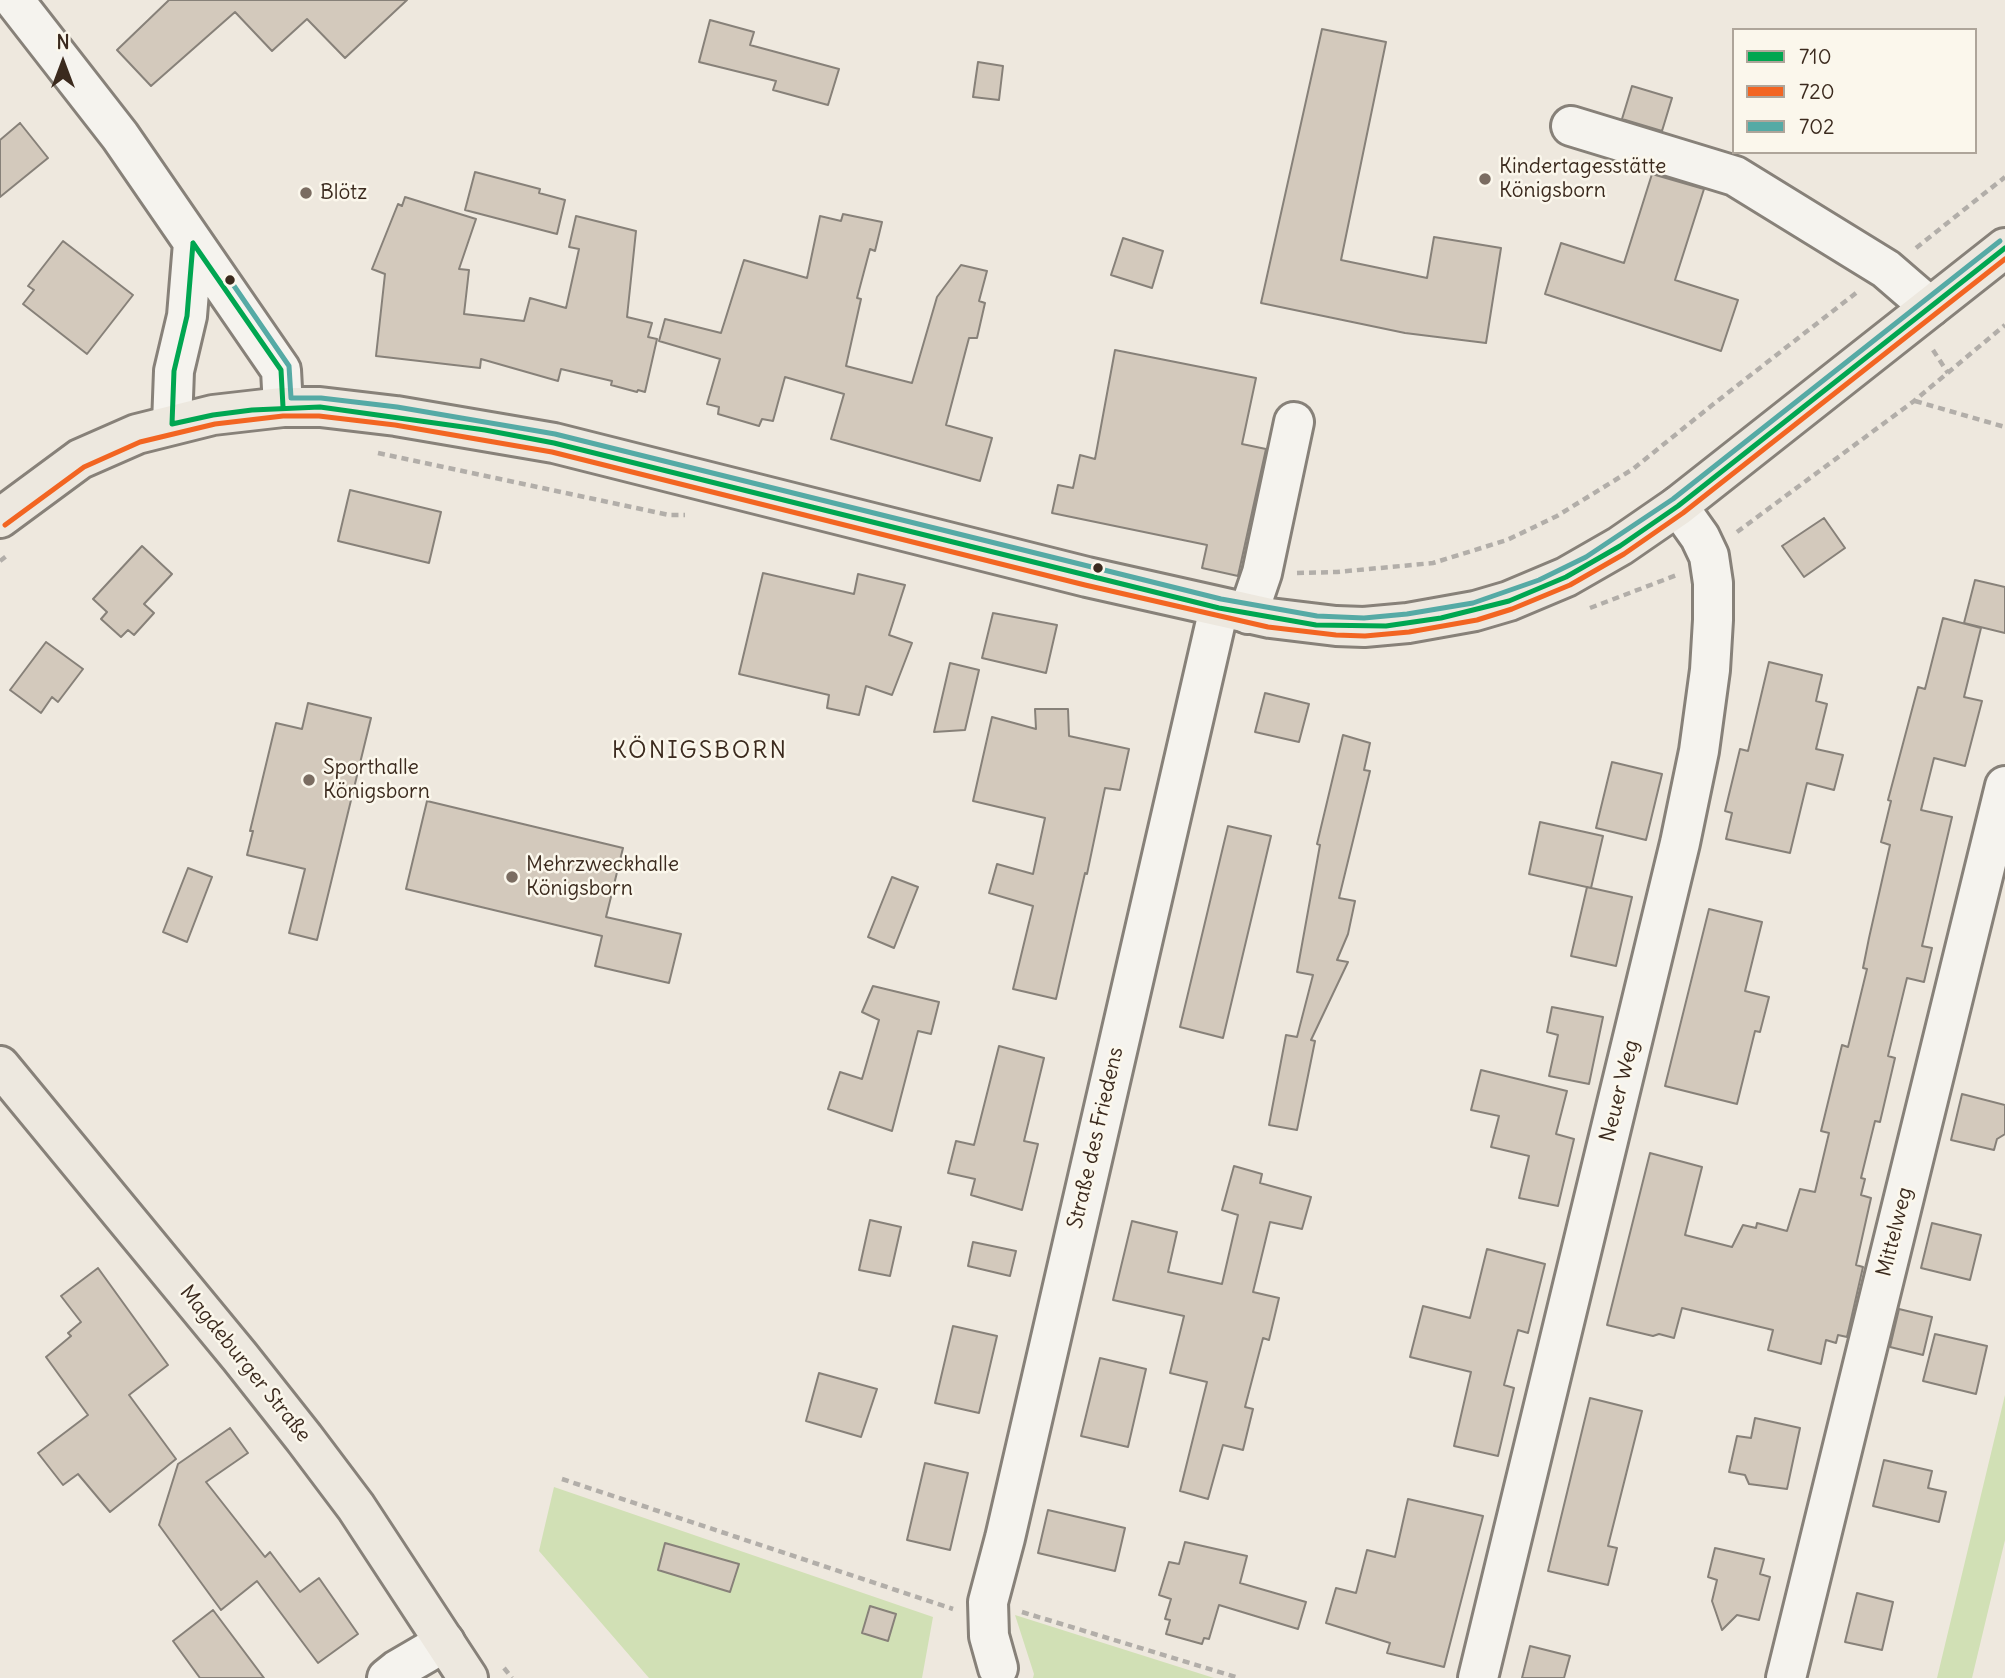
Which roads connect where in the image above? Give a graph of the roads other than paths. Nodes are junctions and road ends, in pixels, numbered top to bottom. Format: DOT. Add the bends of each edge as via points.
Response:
graph roads {
  1 [pos="14,0"];
  2 [pos="1571,126"];
  3 [pos="193,243"];
  4 [pos="2003,255"];
  5 [pos="1930,307"];
  6 [pos="283,407"];
  7 [pos="1294,422"];
  8 [pos="172,424"];
  9 [pos="1678,506"];
  10 [pos="0,518"];
  11 [pos="1234,611"];
  12 [pos="2005,786"];
  13 [pos="0,1066"];
  14 [pos="446,1642"];
  15 [pos="998,1668"];
  16 [pos="387,1678"];
  17 [pos="468,1678"];
  18 [pos="1478,1678"];
  19 [pos="1786,1678"];
  1 -- 3 [label="street" via="120,136"];
  2 -- 5 [label="street" via="1735,176 1886,269"];
  3 -- 6 [label="street" via="281,370"];
  3 -- 8 [label="street" via="187,316 174,372"];
  4 -- 5 [label="main road"];
  5 -- 9 [label="main road"];
  6 -- 8 [label="main road"];
  6 -- 11 [label="main road" via="370,412 554,443"];
  7 -- 11 [label="street, Straße des Friedens" via="1262,573"];
  8 -- 10 [label="main road" via="80,459"];
  9 -- 11 [label="main road" via="1590,565 1542,588 1475,611 1364,627 1316,625"];
  9 -- 18 [label="street, Neuer Weg" via="1709,556 1713,583 1701,741"];
  11 -- 15 [label="street, Straße des Friedens" via="988,1611"];
  12 -- 19 [label="street, Mittelweg"];
  13 -- 14 [label="main road, Magdeburger Straße" via="304,1438"];
  14 -- 16 [label="street"];
  14 -- 17 [label="main road, Magdeburger Straße"];
}
